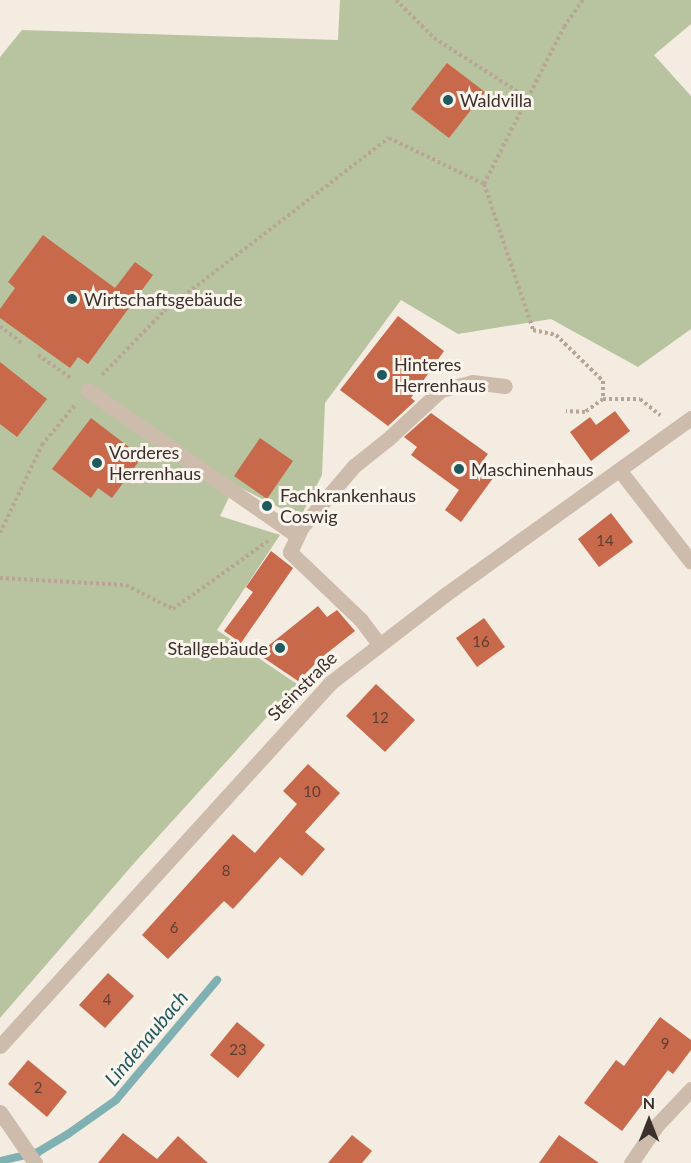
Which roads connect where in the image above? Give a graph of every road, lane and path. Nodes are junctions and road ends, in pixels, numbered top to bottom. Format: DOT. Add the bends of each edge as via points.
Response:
graph roads {
  1 [pos="396,0"];
  2 [pos="583,0"];
  3 [pos="528,98"];
  4 [pos="484,184"];
  5 [pos="0,326"];
  6 [pos="22,343"];
  7 [pos="38,355"];
  8 [pos="505,386"];
  9 [pos="88,390"];
  10 [pos="603,399"];
  11 [pos="566,411"];
  12 [pos="691,418"];
  13 [pos="677,429"];
  14 [pos="620,471"];
  15 [pos="0,533"];
  16 [pos="297,536"];
  17 [pos="290,552"];
  18 [pos="691,562"];
  19 [pos="0,578"];
  20 [pos="380,644"];
  21 [pos="0,1046"];
  22 [pos="691,1089"];
  23 [pos="0,1112"];
  24 [pos="35,1163"];
  25 [pos="631,1163"];
  1 -- 3 [label="path" via="434,38"];
  2 -- 3 [label="path" via="564,27"];
  3 -- 4 [label="path"];
  4 -- 9 [label="path" via="389,138 164,311"];
  4 -- 10 [label="path" via="533,330 556,335 572,350 603,381"];
  5 -- 6 [label="path"];
  7 -- 9 [label="path"];
  8 -- 16 [label="street" via="472,382 441,390 354,466"];
  9 -- 15 [label="path" via="42,445"];
  9 -- 16 [label="street"];
  10 -- 11 [label="path" via="585,412"];
  10 -- 13 [label="path" via="640,399"];
  12 -- 13 [label="street, Steinstraße"];
  13 -- 14 [label="street, Steinstraße"];
  14 -- 18 [label="street"];
  14 -- 20 [label="street, Steinstraße"];
  16 -- 17 [label="street"];
  17 -- 19 [label="path" via="272,538 173,609 126,585"];
  17 -- 20 [label="street" via="360,619"];
  20 -- 21 [label="street, Steinstraße" via="330,682"];
  22 -- 25 [label="street" via="657,1125"];
  23 -- 24 [label="street"];
}
